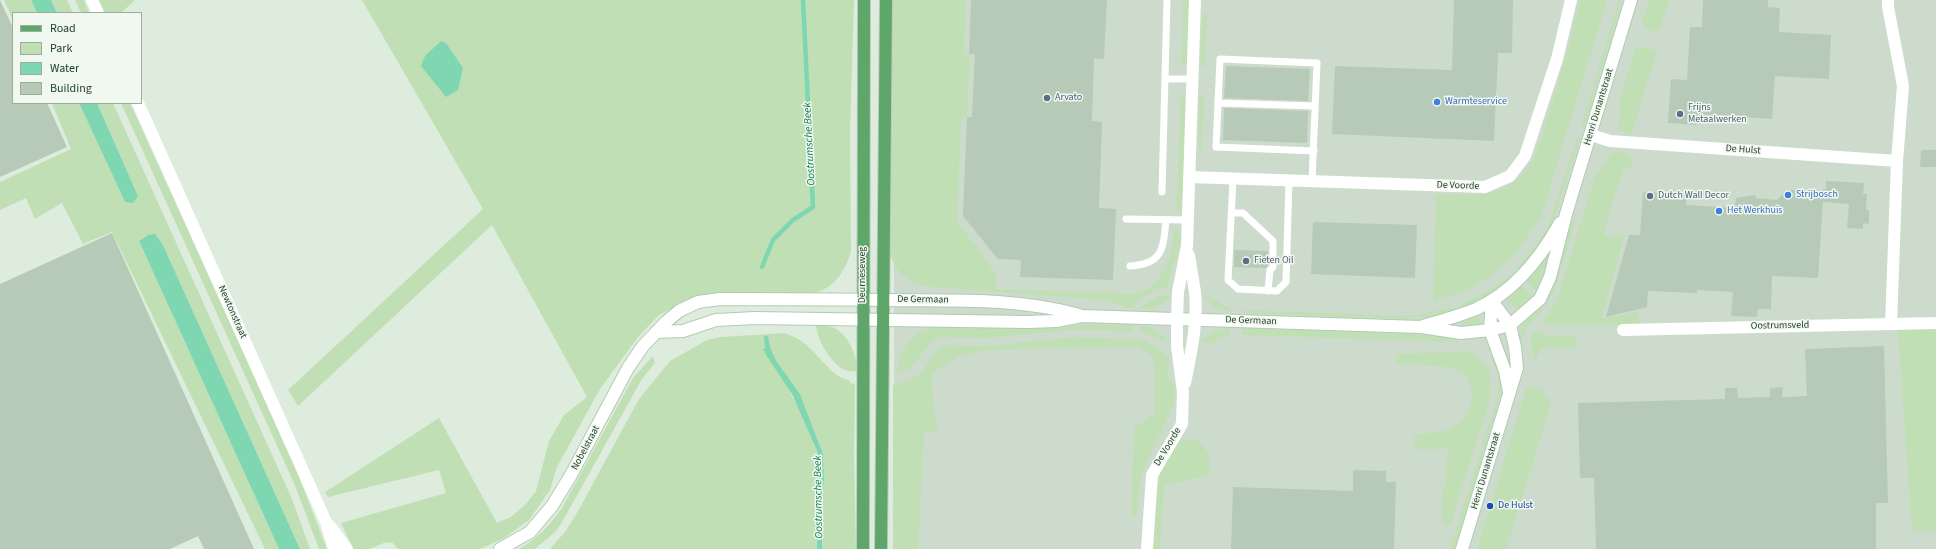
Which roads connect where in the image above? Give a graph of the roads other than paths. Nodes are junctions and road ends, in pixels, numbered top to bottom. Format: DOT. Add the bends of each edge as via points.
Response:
graph roads {
  1 [pos="92,0"];
  2 [pos="864,0"];
  3 [pos="886,0"];
  4 [pos="1167,0"];
  5 [pos="1195,0"];
  6 [pos="1571,0"];
  7 [pos="1631,0"];
  8 [pos="1888,0"];
  9 [pos="98,12"];
  10 [pos="1165,79"];
  11 [pos="1192,79"];
  12 [pos="1218,103"];
  13 [pos="138,104"];
  14 [pos="1315,106"];
  15 [pos="1591,135"];
  16 [pos="1314,151"];
  17 [pos="1897,160"];
  18 [pos="1189,177"];
  19 [pos="1233,178"];
  20 [pos="1289,181"];
  21 [pos="1312,181"];
  22 [pos="1162,192"];
  23 [pos="1231,213"];
  24 [pos="1566,214"];
  25 [pos="1126,219"];
  26 [pos="1166,220"];
  27 [pos="1188,220"];
  28 [pos="1187,246"];
  29 [pos="1130,266"];
  30 [pos="1268,291"];
  31 [pos="864,299"];
  32 [pos="883,300"];
  33 [pos="1492,301"];
  34 [pos="1082,316"];
  35 [pos="1177,318"];
  36 [pos="1195,319"];
  37 [pos="863,320"];
  38 [pos="883,320"];
  39 [pos="1936,323"];
  40 [pos="1890,324"];
  41 [pos="1510,325"];
  42 [pos="1421,327"];
  43 [pos="1490,330"];
  44 [pos="1623,330"];
  45 [pos="656,332"];
  46 [pos="1183,392"];
  47 [pos="1509,393"];
  48 [pos="326,522"];
  49 [pos="334,549"];
  50 [pos="347,549"];
  51 [pos="500,549"];
  52 [pos="863,549"];
  53 [pos="881,549"];
  54 [pos="1147,549"];
  55 [pos="1462,549"];
  1 -- 9 [label="street"];
  2 -- 31 [label="main road, Deurneseweg"];
  3 -- 32 [label="main road, Deurneseweg"];
  4 -- 10 [label="lane"];
  5 -- 11 [label="street, De Voorde"];
  6 -- 21 [label="street, De Voorde" via="1558,59 1525,156 1510,176 1485,187"];
  7 -- 15 [label="street, Henri Dunantstraat"];
  8 -- 17 [label="street" via="1903,86"];
  10 -- 11 [label="lane"];
  10 -- 22 [label="lane"];
  11 -- 18 [label="street, De Voorde"];
  12 -- 14 [label="lane"];
  12 -- 14 [label="lane" via="1220,59 1317,63"];
  12 -- 16 [label="lane" via="1216,147"];
  13 -- 48 [label="street, Newtonstraat"];
  14 -- 16 [label="lane"];
  15 -- 17 [label="street, De Hulst" via="1610,141"];
  15 -- 24 [label="street, Henri Dunantstraat"];
  16 -- 21 [label="lane"];
  17 -- 40 [label="street"];
  18 -- 19 [label="street, De Voorde"];
  18 -- 27 [label="street, De Voorde"];
  19 -- 20 [label="street, De Voorde"];
  19 -- 23 [label="lane"];
  20 -- 21 [label="street, De Voorde"];
  20 -- 30 [label="lane" via="1286,282 1277,291"];
  23 -- 30 [label="lane" via="1243,213 1273,241 1273,267 1270,270"];
  23 -- 30 [label="lane" via="1228,280 1238,290"];
  24 -- 33 [label="street, Henri Dunantstraat" via="1534,264"];
  24 -- 41 [label="street, Henri Dunantstraat" via="1550,277 1540,299"];
  25 -- 26 [label="lane"];
  26 -- 27 [label="lane"];
  26 -- 29 [label="lane" via="1161,253 1155,260"];
  27 -- 28 [label="street, De Voorde"];
  28 -- 35 [label="street, De Voorde" via="1178,292"];
  28 -- 36 [label="street, De Voorde" via="1195,292"];
  31 -- 32 [label="street, De Germaan"];
  31 -- 37 [label="main road, Deurneseweg"];
  31 -- 45 [label="street, Nobelstraat" via="714,300 690,305 679,311"];
  32 -- 34 [label="street, De Germaan" via="929,299 1031,304"];
  32 -- 38 [label="main road, Deurneseweg"];
  33 -- 41 [label="street, Henri Dunantstraat"];
  33 -- 42 [label="street, De Germaan"];
  33 -- 43 [label="street, Henri Dunantstraat"];
  34 -- 35 [label="street, De Germaan"];
  34 -- 38 [label="street, De Germaan" via="1056,321 1028,322"];
  35 -- 36 [label="street, De Germaan"];
  35 -- 46 [label="street, De Voorde" via="1177,346"];
  36 -- 42 [label="street, De Germaan"];
  36 -- 46 [label="street, De Voorde" via="1193,347"];
  37 -- 38 [label="street, De Germaan"];
  37 -- 45 [label="street" via="724,319 683,331"];
  37 -- 52 [label="main road, Deurneseweg"];
  38 -- 53 [label="main road, Deurneseweg"];
  39 -- 40 [label="street, Oostrumsveld"];
  40 -- 44 [label="street, Oostrumsveld"];
  41 -- 43 [label="street, Henri Dunantstraat"];
  41 -- 47 [label="street, Henri Dunantstraat" via="1517,368"];
  42 -- 43 [label="street, De Germaan" via="1461,333"];
  43 -- 47 [label="street, Henri Dunantstraat" via="1505,370"];
  45 -- 51 [label="street, Nobelstraat" via="628,368 552,506 530,532"];
  46 -- 54 [label="street, De Voorde" via="1182,424 1152,475"];
  47 -- 55 [label="street, Henri Dunantstraat"];
  48 -- 49 [label="street, Newtonstraat"];
  48 -- 50 [label="street, Newtonstraat"];
}
